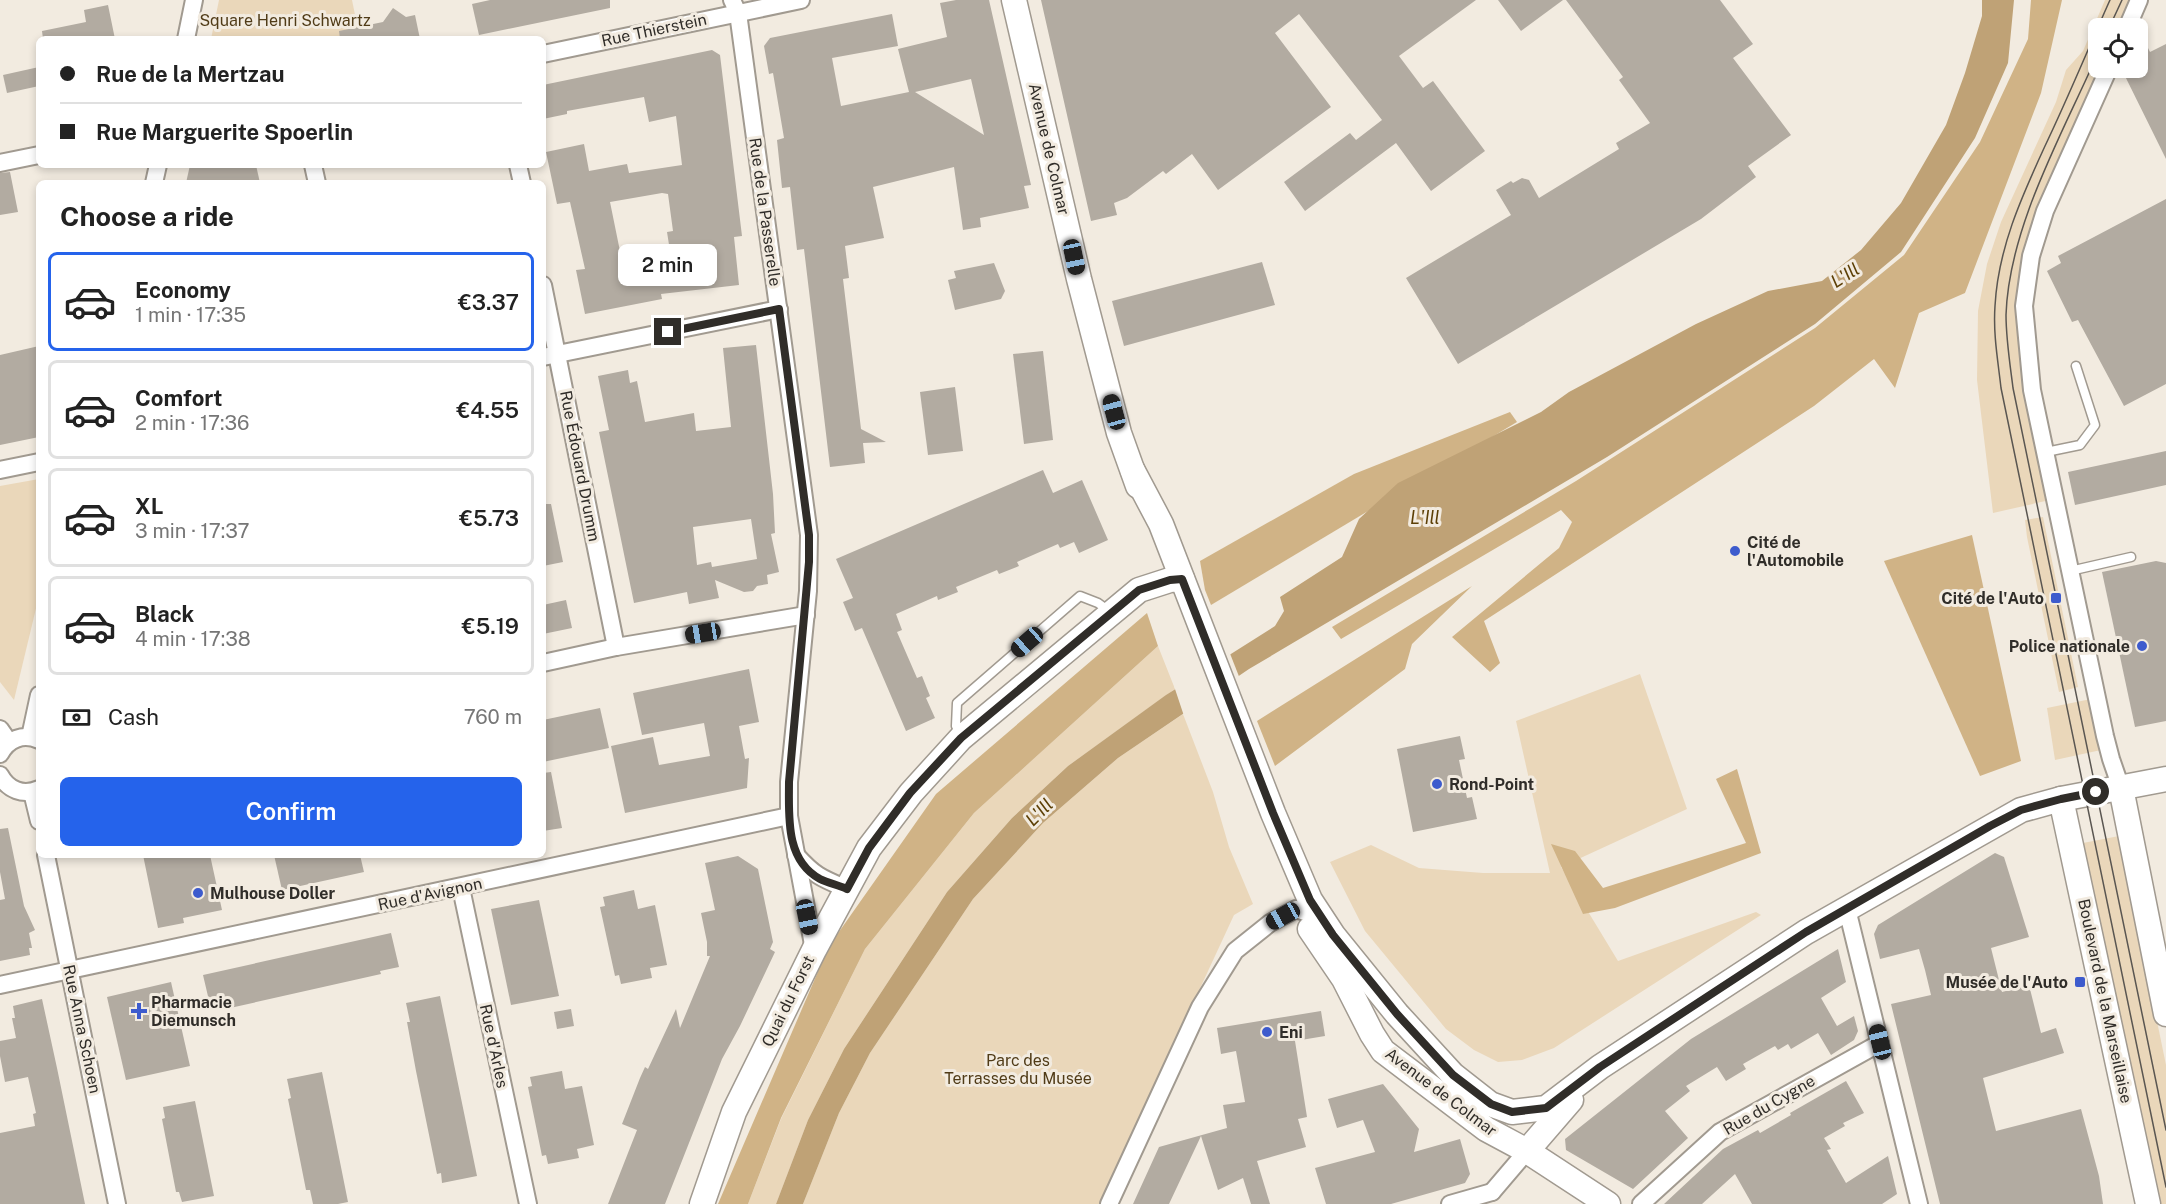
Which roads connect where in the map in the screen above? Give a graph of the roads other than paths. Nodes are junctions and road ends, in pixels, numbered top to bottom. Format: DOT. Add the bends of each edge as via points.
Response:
graph roads {
  1 [pos="194,0"];
  2 [pos="801,0"];
  3 [pos="1014,0"];
  4 [pos="2139,0"];
  5 [pos="735,6"];
  6 [pos="2131,18"];
  7 [pos="187,36"];
  8 [pos="546,53"];
  9 [pos="2105,78"];
  10 [pos="36,156"];
  11 [pos="0,163"];
  12 [pos="779,309"];
  13 [pos="546,315"];
  14 [pos="550,355"];
  15 [pos="2076,366"];
  16 [pos="2046,452"];
  17 [pos="36,463"];
  18 [pos="0,470"];
  19 [pos="2131,557"];
  20 [pos="2070,571"];
  21 [pos="1180,589"];
  22 [pos="1112,613"];
  23 [pos="806,615"];
  24 [pos="616,647"];
  25 [pos="546,662"];
  26 [pos="36,721"];
  27 [pos="961,738"];
  28 [pos="34,739"];
  29 [pos="3,742"];
  30 [pos="0,776"];
  31 [pos="1251,777"];
  32 [pos="2166,779"];
  33 [pos="2121,788"];
  34 [pos="35,790"];
  35 [pos="2061,799"];
  36 [pos="789,816"];
  37 [pos="796,855"];
  38 [pos="47,858"];
  39 [pos="461,888"];
  40 [pos="847,889"];
  41 [pos="1296,909"];
  42 [pos="1847,909"];
  43 [pos="1322,918"];
  44 [pos="814,950"];
  45 [pos="70,970"];
  46 [pos="0,985"];
  47 [pos="2166,1014"];
  48 [pos="1880,1042"];
  49 [pos="1600,1067"];
  50 [pos="1501,1108"];
  51 [pos="1546,1108"];
  52 [pos="1527,1151"];
  53 [pos="1595,1196"];
  54 [pos="1494,1198"];
  55 [pos="117,1204"];
  56 [pos="528,1204"];
  57 [pos="702,1204"];
  58 [pos="1108,1204"];
  59 [pos="1450,1204"];
  60 [pos="1641,1204"];
  61 [pos="1919,1204"];
  62 [pos="2148,1204"];
  1 -- 7 [label="street"];
  2 -- 5 [label="street, Rue Thierstein"];
  3 -- 21 [label="main road, Avenue de Colmar" via="1119,433"];
  4 -- 6 [label="street"];
  5 -- 8 [label="street, Rue Thierstein"];
  5 -- 12 [label="street, Rue de la Passerelle"];
  9 -- 16 [label="street" via="2045,211 2031,256 2024,306 2032,390"];
  10 -- 11 [label="street"];
  12 -- 14 [label="street"];
  12 -- 23 [label="street, Rue de la Passerelle" via="809,535"];
  13 -- 14 [label="street, Rue Édouard Drumm"];
  14 -- 24 [label="street, Rue Édouard Drumm"];
  15 -- 16 [label="lane" via="2095,425 2080,445"];
  16 -- 20 [label="street"];
  17 -- 18 [label="street"];
  19 -- 20 [label="lane"];
  20 -- 33 [label="street" via="2111,759"];
  21 -- 22 [label="main road, Quai du Forst" via="1139,590"];
  21 -- 31 [label="main road, Avenue de Colmar"];
  21 -- 31 [label="main road, Avenue de Colmar" via="1226,728"];
  22 -- 27 [label="main road, Quai du Forst"];
  22 -- 27 [label="lane" via="1080,596 957,703 956,726"];
  23 -- 24 [label="street"];
  23 -- 36 [label="street, Rue de la Passerelle"];
  24 -- 25 [label="street"];
  26 -- 28 [label="street"];
  27 -- 40 [label="main road, Quai du Forst" via="910,793 869,848"];
  28 -- 29 [label="street" via="22,737"];
  30 -- 34 [label="street" via="14,790"];
  31 -- 41 [label="main road, Avenue de Colmar" via="1270,848"];
  31 -- 43 [label="main road, Avenue de Colmar"];
  32 -- 33 [label="main road"];
  33 -- 35 [label="main road"];
  33 -- 47 [label="main road"];
  35 -- 42 [label="main road" via="2021,810"];
  35 -- 62 [label="main road, Boulevard de la Marseillaise"];
  36 -- 37 [label="street, Rue de la Passerelle"];
  36 -- 39 [label="street, Rue d'Avignon"];
  37 -- 40 [label="street" via="820,878"];
  37 -- 44 [label="street, Rue de la Passerelle"];
  38 -- 45 [label="street, Rue Anna Schoen"];
  39 -- 45 [label="street, Rue d'Avignon"];
  39 -- 56 [label="street, Rue d'Arles"];
  40 -- 44 [label="main road, Quai du Forst"];
  41 -- 43 [label="street"];
  41 -- 52 [label="main road, Avenue de Colmar" via="1344,980 1383,1051 1486,1129"];
  41 -- 58 [label="street" via="1234,951 1200,1007"];
  42 -- 48 [label="street"];
  42 -- 49 [label="main road"];
  43 -- 50 [label="main road, Avenue de Colmar" via="1397,1014 1453,1075"];
  44 -- 57 [label="main road, Quai du Forst" via="734,1112"];
  45 -- 46 [label="street, Rue d'Avignon"];
  45 -- 55 [label="street, Rue Anna Schoen"];
  48 -- 60 [label="street, Rue du Cygne" via="1720,1132"];
  48 -- 61 [label="street"];
  49 -- 51 [label="main road"];
  49 -- 52 [label="main road"];
  50 -- 51 [label="main road"];
  50 -- 52 [label="main road" via="1527,1135"];
  51 -- 52 [label="main road" via="1536,1121"];
  52 -- 53 [label="main road, Avenue de Colmar"];
  52 -- 54 [label="street"];
  54 -- 59 [label="street"];
}
